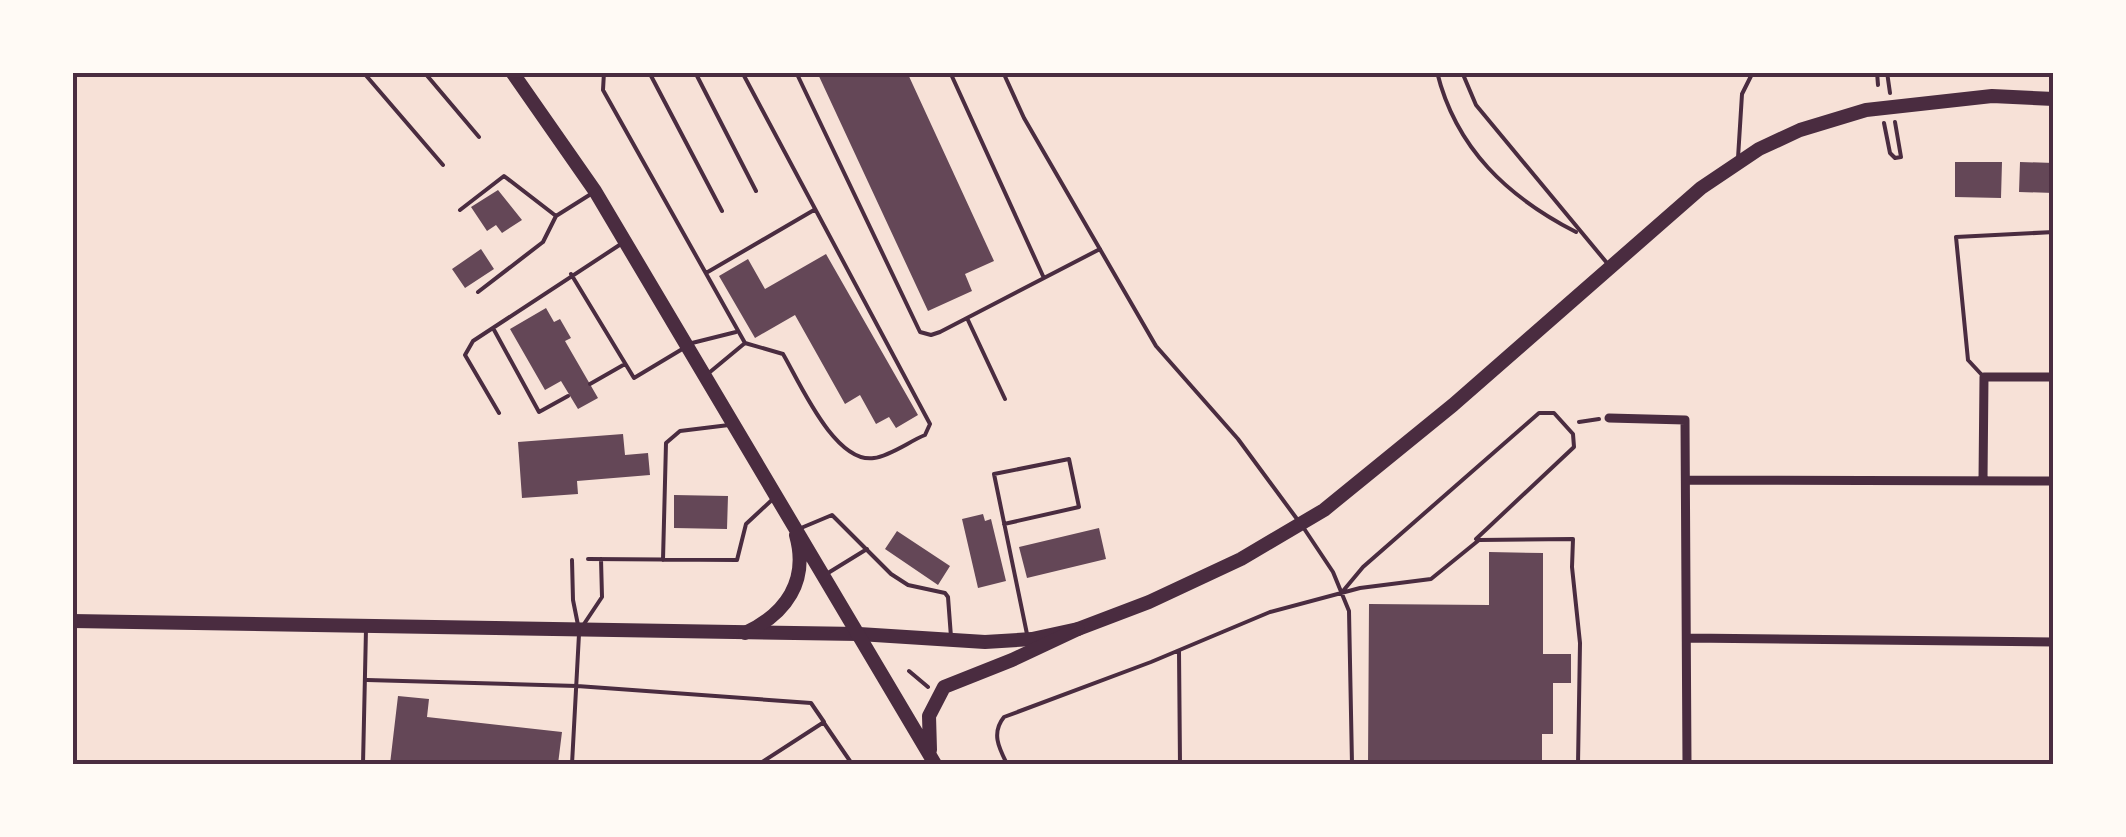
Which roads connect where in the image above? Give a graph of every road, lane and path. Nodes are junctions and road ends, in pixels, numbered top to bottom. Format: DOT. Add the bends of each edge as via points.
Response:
graph roads {
  1 [pos="363,72"];
  2 [pos="424,72"];
  3 [pos="604,72"];
  4 [pos="649,72"];
  5 [pos="694,72"];
  6 [pos="742,72"];
  7 [pos="796,72"];
  8 [pos="950,72"];
  9 [pos="1003,72"];
  10 [pos="1436,72"];
  11 [pos="1462,72"];
  12 [pos="1752,72"];
  13 [pos="514,73"];
  14 [pos="1877,73"];
  15 [pos="1878,85"];
  16 [pos="2054,99"];
  17 [pos="480,137"];
  18 [pos="1738,163"];
  19 [pos="443,164"];
  20 [pos="595,191"];
  21 [pos="756,192"];
  22 [pos="460,210"];
  23 [pos="815,210"];
  24 [pos="722,212"];
  25 [pos="556,216"];
  26 [pos="2054,232"];
  27 [pos="1581,235"];
  28 [pos="626,242"];
  29 [pos="1100,249"];
  30 [pos="1611,267"];
  31 [pos="706,273"];
  32 [pos="572,274"];
  33 [pos="1043,276"];
  34 [pos="478,292"];
  35 [pos="967,318"];
  36 [pos="492,328"];
  37 [pos="738,331"];
  38 [pos="745,343"];
  39 [pos="688,345"];
  40 [pos="625,364"];
  41 [pos="706,375"];
  42 [pos="1984,377"];
  43 [pos="2054,377"];
  44 [pos="590,384"];
  45 [pos="568,396"];
  46 [pos="1005,400"];
  47 [pos="499,413"];
  48 [pos="1608,418"];
  49 [pos="735,424"];
  50 [pos="1567,424"];
  51 [pos="1688,480"];
  52 [pos="1983,480"];
  53 [pos="2054,481"];
  54 [pos="777,496"];
  55 [pos="1004,524"];
  56 [pos="1301,524"];
  57 [pos="794,525"];
  58 [pos="1472,543"];
  59 [pos="867,549"];
  60 [pos="588,559"];
  61 [pos="601,559"];
  62 [pos="572,560"];
  63 [pos="663,560"];
  64 [pos="824,576"];
  65 [pos="1342,591"];
  66 [pos="72,621"];
  67 [pos="366,624"];
  68 [pos="1078,629"];
  69 [pos="580,630"];
  70 [pos="745,633"];
  71 [pos="859,634"];
  72 [pos="1688,638"];
  73 [pos="1028,639"];
  74 [pos="951,640"];
  75 [pos="2054,642"];
  76 [pos="1179,651"];
  77 [pos="909,670"];
  78 [pos="367,680"];
  79 [pos="577,686"];
  80 [pos="928,688"];
  81 [pos="824,722"];
  82 [pos="933,760"];
  83 [pos="363,764"];
  84 [pos="572,764"];
  85 [pos="759,764"];
  86 [pos="852,764"];
  87 [pos="1007,764"];
  88 [pos="1180,764"];
  89 [pos="1352,764"];
  90 [pos="1578,764"];
  91 [pos="1687,764"];
  1 -- 19 [label="lane"];
  2 -- 17 [label="lane"];
  3 -- 31 [label="lane" via="604,90"];
  4 -- 24 [label="lane"];
  5 -- 21 [label="lane"];
  6 -- 23 [label="lane"];
  7 -- 35 [label="lane" via="920,332 940,332"];
  8 -- 33 [label="lane"];
  9 -- 29 [label="lane"];
  10 -- 27 [label="lane" via="1460,135 1477,156 1520,200"];
  11 -- 27 [label="lane" via="1476,105"];
  12 -- 18 [label="lane" via="1742,94"];
  13 -- 20 [label="main road"];
  14 -- 15 [label="path"];
  16 -- 18 [label="main road" via="1992,96 1866,110 1800,130"];
  18 -- 30 [label="main road"];
  20 -- 25 [label="lane"];
  20 -- 28 [label="main road"];
  22 -- 25 [label="lane" via="504,176"];
  23 -- 31 [label="lane"];
  23 -- 38 [label="lane" via="930,424 925,435 874,458 853,455 836,443 784,354"];
  25 -- 34 [label="lane" via="543,242"];
  26 -- 42 [label="lane" via="1956,237 1968,360"];
  27 -- 30 [label="lane"];
  28 -- 32 [label="lane"];
  28 -- 39 [label="main road"];
  29 -- 33 [label="lane"];
  29 -- 56 [label="lane" via="1156,346"];
  30 -- 56 [label="main road" via="1453,405"];
  31 -- 37 [label="lane"];
  32 -- 36 [label="lane"];
  32 -- 40 [label="lane"];
  33 -- 35 [label="lane"];
  35 -- 46 [label="lane"];
  36 -- 45 [label="lane" via="539,412"];
  36 -- 47 [label="lane" via="465,355"];
  37 -- 38 [label="lane"];
  37 -- 39 [label="lane"];
  38 -- 41 [label="lane"];
  39 -- 40 [label="lane" via="634,378"];
  39 -- 41 [label="main road"];
  40 -- 44 [label="lane"];
  41 -- 49 [label="main road"];
  42 -- 43 [label="street"];
  42 -- 52 [label="street"];
  48 -- 50 [label="path"];
  48 -- 51 [label="street" via="1686,420"];
  49 -- 54 [label="main road"];
  49 -- 63 [label="lane" via="680,431 666,443"];
  50 -- 58 [label="lane" via="1574,446"];
  50 -- 65 [label="lane" via="1554,413 1540,413"];
  51 -- 52 [label="street"];
  51 -- 72 [label="street"];
  52 -- 53 [label="street"];
  54 -- 57 [label="main road"];
  54 -- 63 [label="lane" via="746,524 738,560"];
  55 -- 55 [label="lane" via="994,474 1069,459 1080,507"];
  55 -- 73 [label="lane"];
  56 -- 65 [label="lane"];
  56 -- 68 [label="main road" via="1226,566"];
  57 -- 59 [label="lane" via="832,515"];
  57 -- 64 [label="main road"];
  57 -- 70 [label="main road" via="794,591 782,610"];
  58 -- 65 [label="lane" via="1432,579"];
  58 -- 90 [label="lane" via="1573,539"];
  59 -- 64 [label="lane"];
  59 -- 74 [label="lane" via="908,585 948,597"];
  60 -- 61 [label="lane"];
  61 -- 63 [label="lane"];
  61 -- 69 [label="lane" via="602,598"];
  62 -- 69 [label="lane"];
  64 -- 71 [label="main road"];
  65 -- 76 [label="lane" via="1270,612"];
  65 -- 89 [label="lane" via="1351,624"];
  66 -- 67 [label="main road"];
  67 -- 69 [label="main road"];
  67 -- 78 [label="lane"];
  68 -- 73 [label="main road"];
  68 -- 82 [label="main road" via="944,687 929,716"];
  69 -- 70 [label="main road"];
  69 -- 79 [label="lane"];
  70 -- 71 [label="main road"];
  71 -- 74 [label="main road"];
  71 -- 82 [label="main road"];
  72 -- 75 [label="street"];
  72 -- 91 [label="street"];
  73 -- 74 [label="main road"];
  76 -- 87 [label="lane" via="1004,717 996,728"];
  76 -- 88 [label="lane"];
  77 -- 80 [label="path"];
  78 -- 79 [label="lane"];
  78 -- 83 [label="lane"];
  79 -- 81 [label="lane" via="811,703"];
  79 -- 84 [label="lane"];
  81 -- 85 [label="lane"];
  81 -- 86 [label="lane"];
}
